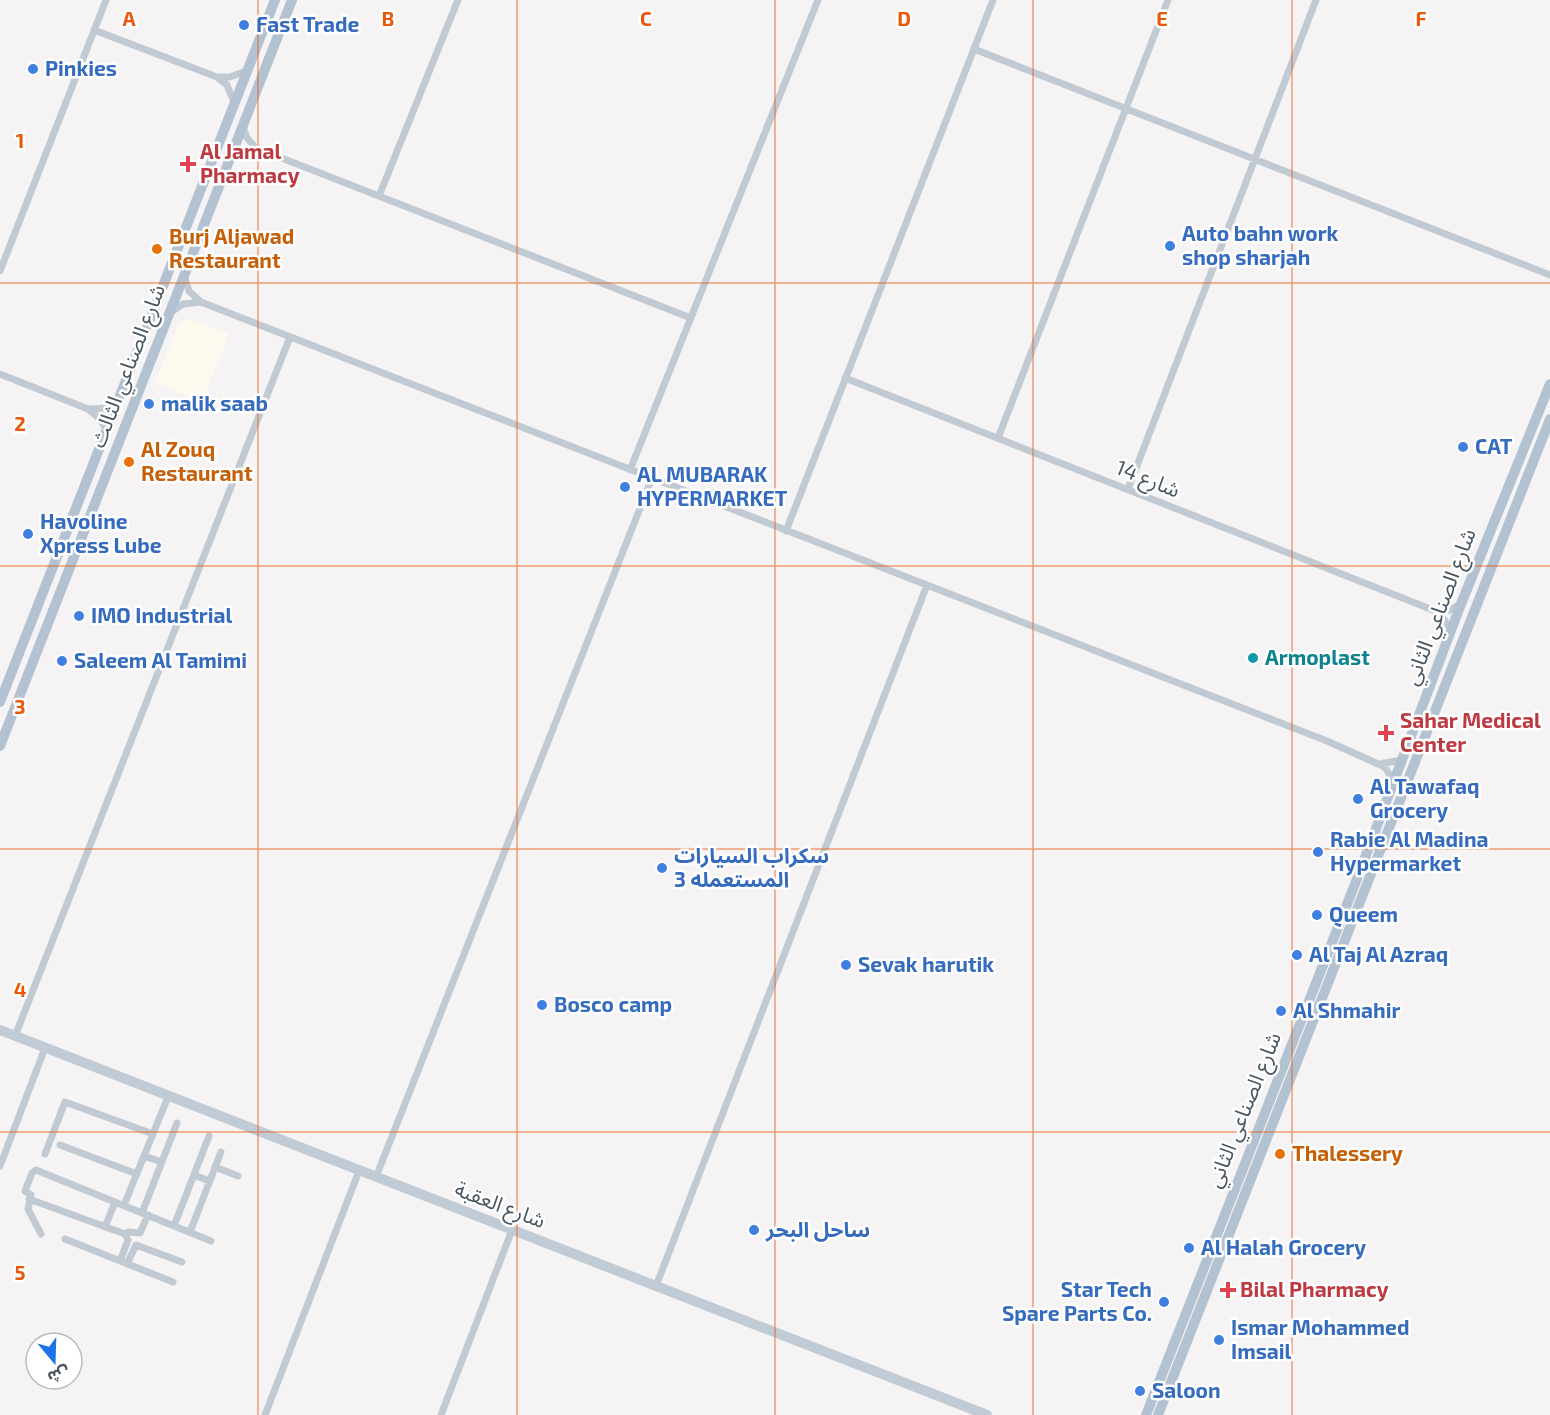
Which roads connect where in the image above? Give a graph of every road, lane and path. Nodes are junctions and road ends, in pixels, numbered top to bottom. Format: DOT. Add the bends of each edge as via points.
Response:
graph roads {
  1 [pos="106,0"];
  2 [pos="274,0"];
  3 [pos="292,0"];
  4 [pos="458,0"];
  5 [pos="818,0"];
  6 [pos="993,0"];
  7 [pos="1168,0"];
  8 [pos="1316,0"];
  9 [pos="94,30"];
  10 [pos="974,49"];
  11 [pos="247,70"];
  12 [pos="217,77"];
  13 [pos="234,103"];
  14 [pos="1126,108"];
  15 [pos="243,125"];
  16 [pos="256,148"];
  17 [pos="231,156"];
  18 [pos="1254,159"];
  19 [pos="379,196"];
  20 [pos="0,271"];
  21 [pos="184,275"];
  22 [pos="1550,275"];
  23 [pos="201,302"];
  24 [pos="169,314"];
  25 [pos="691,318"];
  26 [pos="291,337"];
  27 [pos="0,374"];
  28 [pos="845,378"];
  29 [pos="1550,384"];
  30 [pos="118,403"];
  31 [pos="88,409"];
  32 [pos="1550,419"];
  33 [pos="107,431"];
  34 [pos="998,438"];
  35 [pos="630,470"];
  36 [pos="652,478"];
  37 [pos="1128,489"];
  38 [pos="786,531"];
  39 [pos="927,585"];
  40 [pos="1461,603"];
  41 [pos="1438,612"];
  42 [pos="1451,629"];
  43 [pos="24,641"];
  44 [pos="24,684"];
  45 [pos="0,702"];
  46 [pos="0,746"];
  47 [pos="1402,760"];
  48 [pos="1380,764"];
  49 [pos="1393,784"];
  50 [pos="0,1030"];
  51 [pos="15,1036"];
  52 [pos="45,1048"];
  53 [pos="168,1097"];
  54 [pos="177,1123"];
  55 [pos="153,1134"];
  56 [pos="209,1136"];
  57 [pos="60,1145"];
  58 [pos="221,1152"];
  59 [pos="45,1154"];
  60 [pos="144,1156"];
  61 [pos="162,1162"];
  62 [pos="0,1166"];
  63 [pos="215,1167"];
  64 [pos="359,1171"];
  65 [pos="137,1174"];
  66 [pos="194,1175"];
  67 [pos="238,1176"];
  68 [pos="376,1177"];
  69 [pos="210,1181"];
  70 [pos="29,1199"];
  71 [pos="115,1202"];
  72 [pos="124,1205"];
  73 [pos="145,1214"];
  74 [pos="174,1226"];
  75 [pos="105,1227"];
  76 [pos="512,1230"];
  77 [pos="190,1232"];
  78 [pos="41,1234"];
  79 [pos="125,1234"];
  80 [pos="65,1239"];
  81 [pos="211,1241"];
  82 [pos="182,1262"];
  83 [pos="124,1263"];
  84 [pos="173,1282"];
  85 [pos="656,1286"];
  86 [pos="265,1415"];
  87 [pos="441,1415"];
  88 [pos="987,1415"];
  89 [pos="1146,1415"];
  90 [pos="1158,1415"];
  1 -- 9 [label="street"];
  2 -- 11 [label="main road, شارع الصناعي الثالث"];
  3 -- 15 [label="main road, شارع الصناعي الثالث"];
  4 -- 19 [label="street"];
  5 -- 25 [label="street"];
  6 -- 10 [label="street"];
  7 -- 14 [label="street"];
  8 -- 18 [label="street"];
  9 -- 12 [label="street"];
  9 -- 20 [label="street"];
  10 -- 14 [label="street"];
  10 -- 28 [label="street"];
  11 -- 12 [label="street" via="236,76"];
  11 -- 13 [label="main road, شارع الصناعي الثالث"];
  12 -- 13 [label="street" via="227,86"];
  13 -- 30 [label="main road, شارع الصناعي الثالث"];
  14 -- 18 [label="street"];
  14 -- 34 [label="street"];
  15 -- 16 [label="street"];
  15 -- 17 [label="main road, شارع الصناعي الثالث"];
  16 -- 17 [label="street"];
  16 -- 19 [label="street"];
  17 -- 21 [label="main road, شارع الصناعي الثالث"];
  18 -- 22 [label="street"];
  18 -- 37 [label="street"];
  19 -- 25 [label="street"];
  21 -- 23 [label="street" via="189,291"];
  21 -- 24 [label="main road, شارع الصناعي الثالث"];
  23 -- 24 [label="street" via="183,304"];
  23 -- 26 [label="street"];
  24 -- 44 [label="main road, شارع الصناعي الثالث"];
  25 -- 35 [label="street"];
  26 -- 35 [label="street"];
  26 -- 51 [label="street"];
  27 -- 31 [label="street"];
  28 -- 34 [label="street, شارع 14"];
  28 -- 38 [label="street"];
  29 -- 40 [label="main road, شارع الصناعي الثاني"];
  30 -- 31 [label="street"];
  30 -- 33 [label="main road, شارع الصناعي الثالث"];
  31 -- 33 [label="street"];
  32 -- 90 [label="main road, شارع الصناعي الثاني"];
  33 -- 43 [label="main road, شارع الصناعي الثالث"];
  34 -- 37 [label="street, شارع 14"];
  35 -- 36 [label="street"];
  36 -- 38 [label="street"];
  36 -- 68 [label="street"];
  37 -- 41 [label="street, شارع 14"];
  38 -- 39 [label="street"];
  39 -- 48 [label="street"];
  39 -- 85 [label="street"];
  40 -- 41 [label="street"];
  40 -- 42 [label="main road, شارع الصناعي الثاني"];
  41 -- 42 [label="street"];
  42 -- 47 [label="main road, شارع الصناعي الثاني"];
  43 -- 44 [label="main road" via="25,654 17,679"];
  43 -- 45 [label="main road, شارع الصناعي الثالث"];
  44 -- 46 [label="main road, شارع الصناعي الثالث"];
  47 -- 48 [label="street"];
  47 -- 49 [label="main road, شارع الصناعي الثاني"];
  48 -- 49 [label="street" via="1389,772"];
  49 -- 89 [label="main road, شارع الصناعي الثاني"];
  50 -- 51 [label="street, شارع العقبة"];
  51 -- 52 [label="street, شارع العقبة"];
  52 -- 53 [label="street, شارع العقبة"];
  52 -- 62 [label="street"];
  53 -- 55 [label="street"];
  53 -- 64 [label="street, شارع العقبة"];
  54 -- 61 [label="street"];
  55 -- 59 [label="street" via="65,1102"];
  55 -- 60 [label="street"];
  56 -- 66 [label="street"];
  57 -- 65 [label="street"];
  58 -- 63 [label="street"];
  60 -- 61 [label="street"];
  60 -- 65 [label="street"];
  61 -- 73 [label="street"];
  63 -- 67 [label="street"];
  63 -- 69 [label="street"];
  64 -- 68 [label="street, شارع العقبة"];
  64 -- 86 [label="street"];
  65 -- 72 [label="street"];
  66 -- 69 [label="street"];
  66 -- 74 [label="street"];
  68 -- 76 [label="street, شارع العقبة"];
  69 -- 77 [label="street"];
  70 -- 71 [label="street" via="31,1195 25,1190 36,1170"];
  70 -- 75 [label="street"];
  70 -- 78 [label="street" via="28,1209"];
  71 -- 72 [label="street"];
  71 -- 75 [label="street"];
  72 -- 73 [label="street"];
  73 -- 74 [label="street"];
  73 -- 79 [label="street" via="140,1233"];
  74 -- 77 [label="street"];
  75 -- 79 [label="street"];
  76 -- 85 [label="street, شارع العقبة"];
  76 -- 87 [label="street"];
  77 -- 81 [label="street"];
  79 -- 83 [label="street" via="128,1240"];
  80 -- 83 [label="street"];
  82 -- 83 [label="street" via="136,1245"];
  83 -- 84 [label="street"];
  85 -- 88 [label="street, شارع العقبة"];
}
